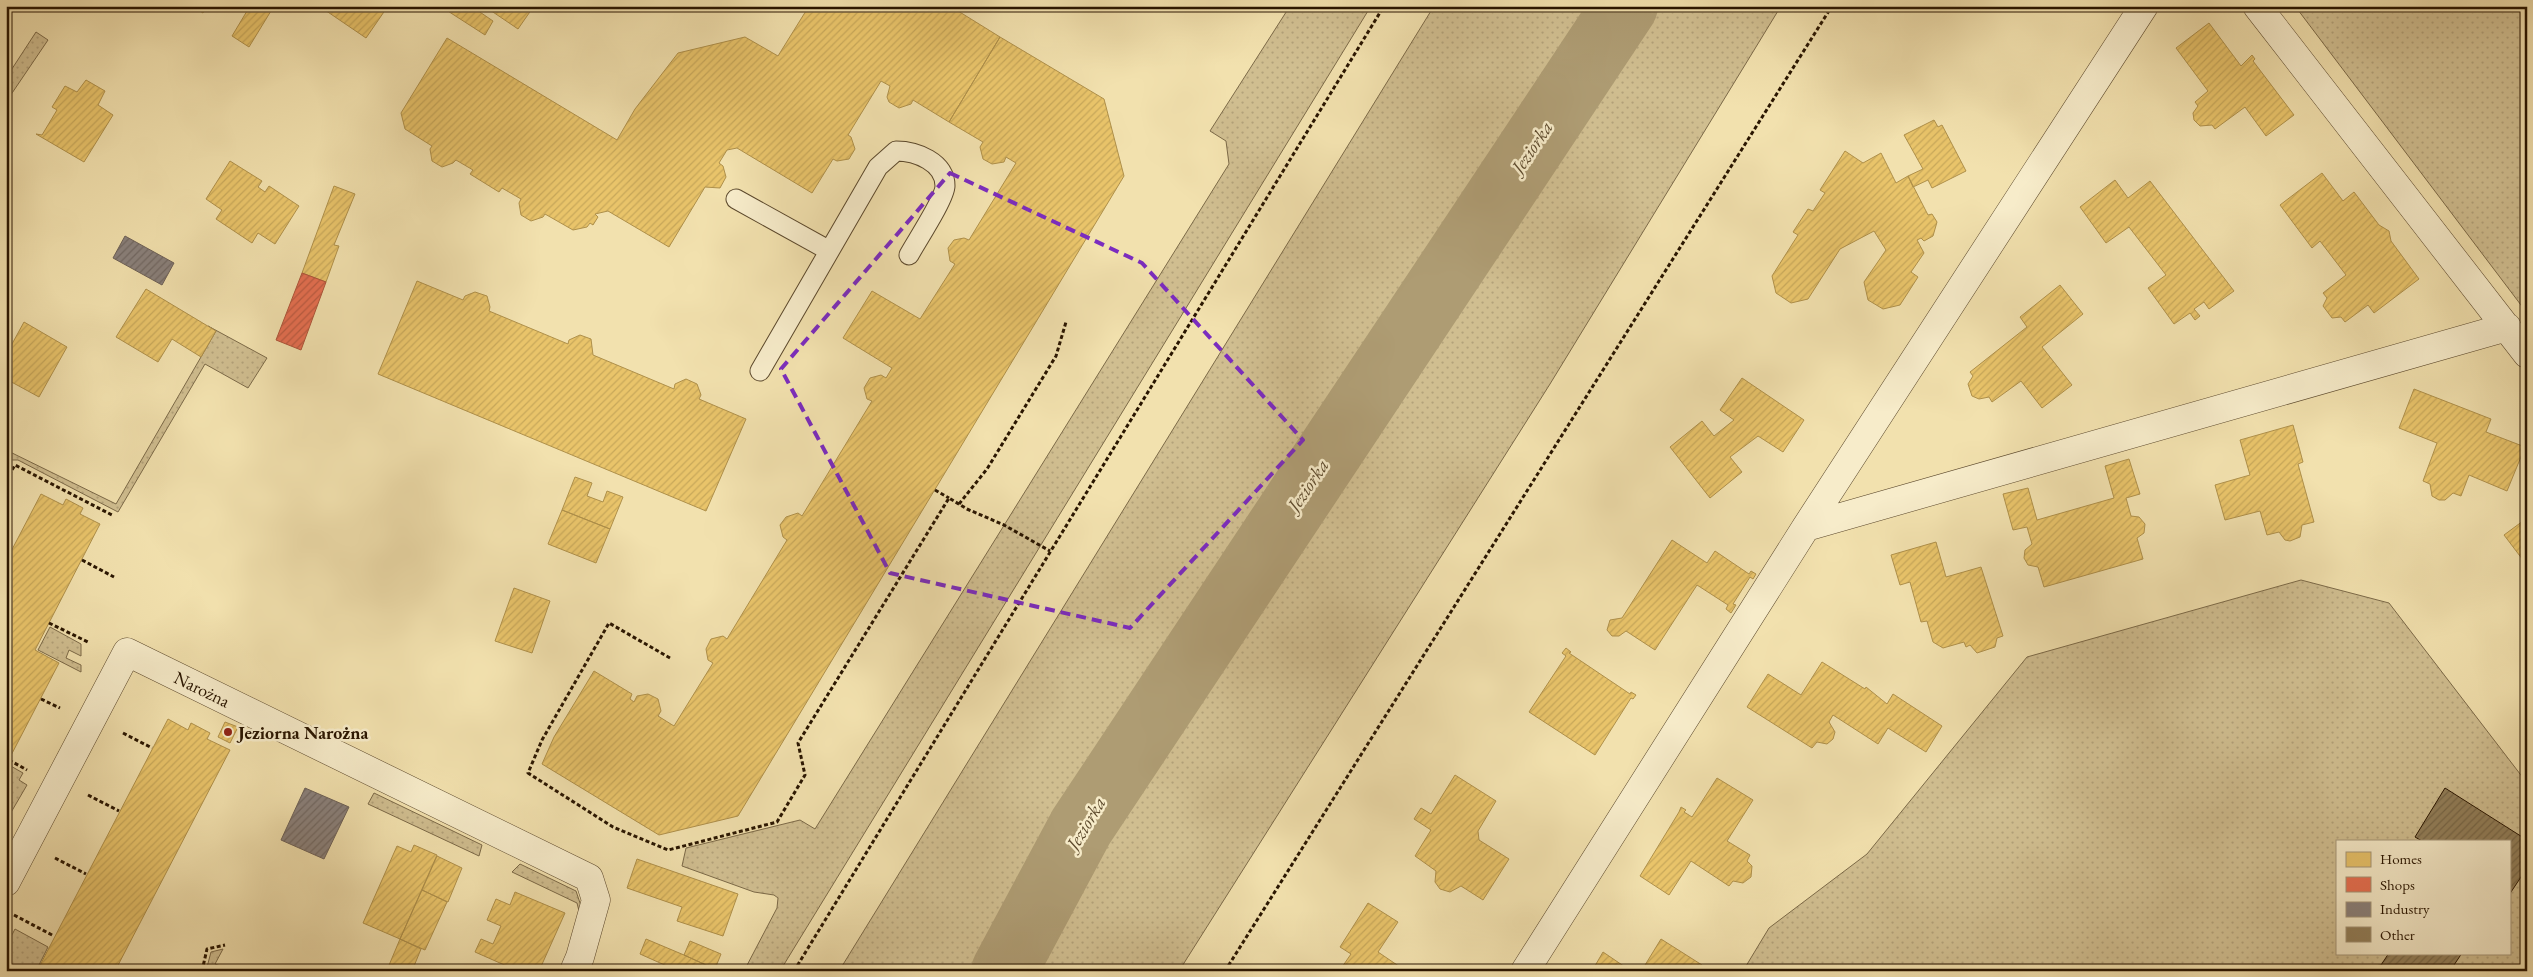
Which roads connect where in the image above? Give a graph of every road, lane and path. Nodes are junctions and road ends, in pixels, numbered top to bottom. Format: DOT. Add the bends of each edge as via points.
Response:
graph roads {
  1 [pos="1384,6"];
  2 [pos="1832,6"];
  3 [pos="2144,6"];
  4 [pos="2257,6"];
  5 [pos="736,199"];
  6 [pos="828,250"];
  7 [pos="909,255"];
  8 [pos="1066,322"];
  9 [pos="2507,327"];
  10 [pos="2527,354"];
  11 [pos="760,371"];
  12 [pos="6,468"];
  13 [pos="12,470"];
  14 [pos="6,482"];
  15 [pos="934,490"];
  16 [pos="949,498"];
  17 [pos="959,504"];
  18 [pos="112,515"];
  19 [pos="1806,527"];
  20 [pos="1050,551"];
  21 [pos="82,560"];
  22 [pos="114,577"];
  23 [pos="49,623"];
  24 [pos="88,642"];
  25 [pos="670,658"];
  26 [pos="41,699"];
  27 [pos="64,710"];
  28 [pos="119,731"];
  29 [pos="152,748"];
  30 [pos="9,760"];
  31 [pos="31,772"];
  32 [pos="87,794"];
  33 [pos="119,811"];
  34 [pos="54,858"];
  35 [pos="9,868"];
  36 [pos="86,874"];
  37 [pos="14,914"];
  38 [pos="54,936"];
  39 [pos="225,945"];
  40 [pos="202,971"];
  41 [pos="574,971"];
  42 [pos="794,971"];
  43 [pos="1225,971"];
  44 [pos="1525,971"];
  1 -- 20 [label="path"];
  2 -- 43 [label="path"];
  3 -- 19 [label="street"];
  4 -- 9 [label="street"];
  5 -- 6 [label="lane"];
  6 -- 7 [label="lane" via="878,167 896,151 908,151 933,163 945,186"];
  6 -- 11 [label="lane"];
  8 -- 17 [label="path" via="1056,356 988,469"];
  9 -- 10 [label="street"];
  9 -- 19 [label="street"];
  12 -- 13 [label="path"];
  13 -- 14 [label="path"];
  13 -- 18 [label="path" via="15,465"];
  15 -- 16 [label="path"];
  16 -- 17 [label="path"];
  16 -- 25 [label="path" via="798,743 805,775 777,822 668,850 612,827 528,774 542,740 609,623"];
  17 -- 20 [label="path"];
  19 -- 44 [label="street"];
  20 -- 42 [label="path"];
  21 -- 22 [label="path"];
  23 -- 24 [label="path"];
  26 -- 27 [label="path"];
  28 -- 29 [label="path"];
  30 -- 31 [label="path"];
  32 -- 33 [label="path"];
  34 -- 36 [label="path"];
  35 -- 41 [label="street, Narożna" via="127,652 588,878 596,900"];
  37 -- 38 [label="path"];
  39 -- 40 [label="path" via="207,949"];
}
